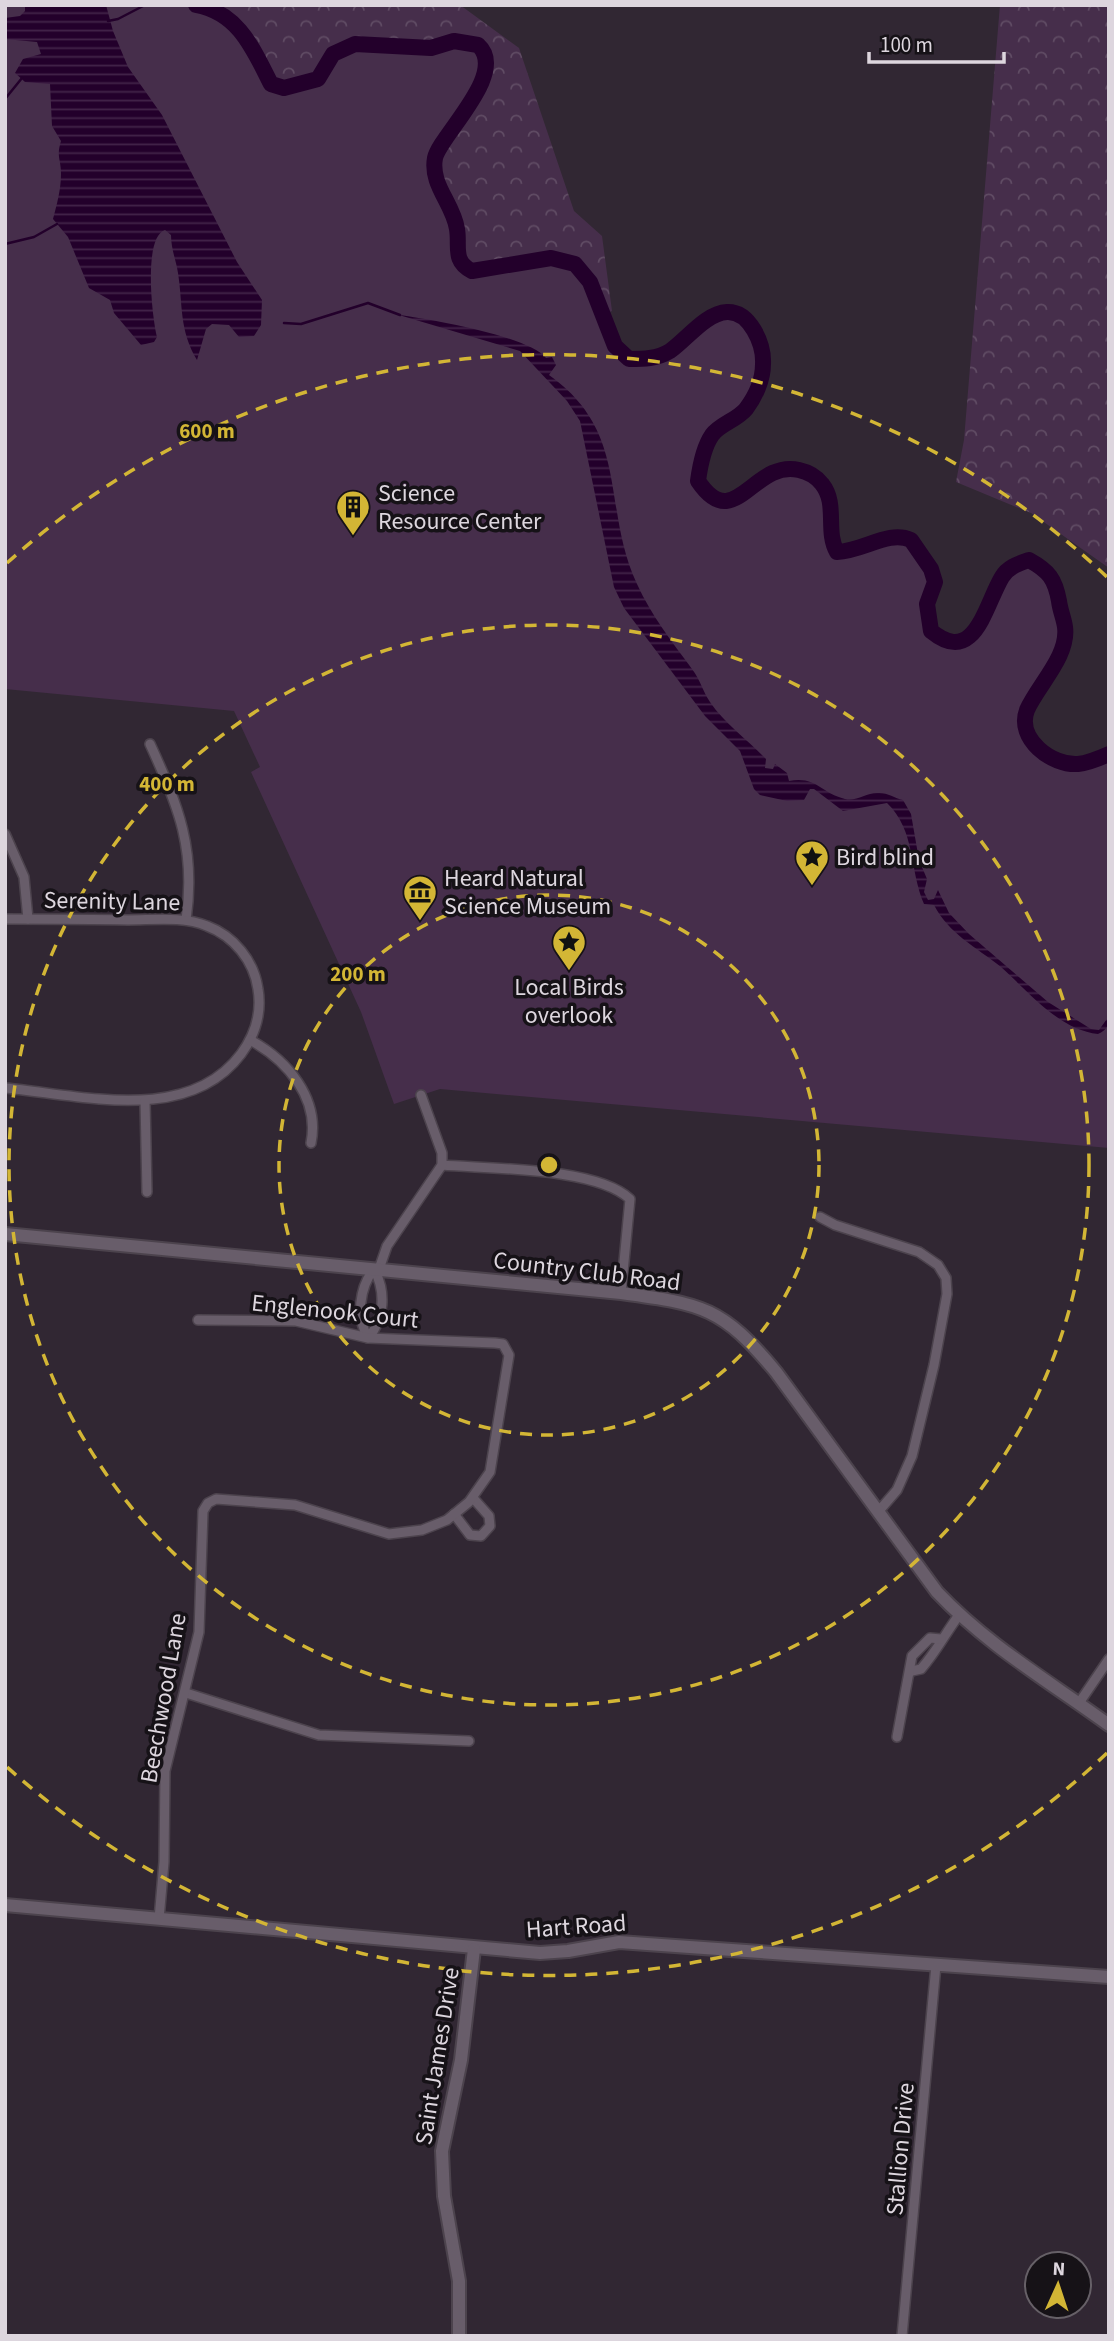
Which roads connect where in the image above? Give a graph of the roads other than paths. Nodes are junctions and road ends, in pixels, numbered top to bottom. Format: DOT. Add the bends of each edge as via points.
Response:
graph roads {
  1 [pos="150,744"];
  2 [pos="5,834"];
  3 [pos="5,919"];
  4 [pos="28,919"];
  5 [pos="186,920"];
  6 [pos="250,1040"];
  7 [pos="5,1088"];
  8 [pos="421,1095"];
  9 [pos="145,1101"];
  10 [pos="311,1143"];
  11 [pos="442,1165"];
  12 [pos="146,1192"];
  13 [pos="820,1217"];
  14 [pos="5,1234"];
  15 [pos="377,1269"];
  16 [pos="621,1293"];
  17 [pos="198,1320"];
  18 [pos="368,1338"];
  19 [pos="508,1349"];
  20 [pos="472,1498"];
  21 [pos="878,1512"];
  22 [pos="454,1514"];
  23 [pos="959,1615"];
  24 [pos="941,1639"];
  25 [pos="1109,1659"];
  26 [pos="912,1671"];
  27 [pos="186,1693"];
  28 [pos="1079,1703"];
  29 [pos="1109,1725"];
  30 [pos="897,1737"];
  31 [pos="469,1741"];
  32 [pos="5,1905"];
  33 [pos="159,1919"];
  34 [pos="474,1949"];
  35 [pos="936,1965"];
  36 [pos="1109,1977"];
  37 [pos="459,2336"];
  38 [pos="902,2336"];
  1 -- 5 [label="street" via="184,828 190,875"];
  2 -- 4 [label="street" via="23,877"];
  3 -- 4 [label="street, Serenity Lane"];
  4 -- 5 [label="street, Serenity Lane"];
  5 -- 6 [label="street, Serenity Lane" via="220,932 247,959 260,1003"];
  6 -- 9 [label="street" via="232,1065 204,1085 169,1099"];
  6 -- 10 [label="street" via="282,1061 299,1082 313,1119"];
  7 -- 9 [label="street"];
  8 -- 11 [label="street"];
  9 -- 12 [label="street"];
  11 -- 15 [label="street" via="387,1246"];
  11 -- 16 [label="street" via="580,1177 612,1186 630,1199"];
  13 -- 21 [label="street" via="919,1252 938,1265 946,1278 936,1353 912,1456 897,1490"];
  14 -- 15 [label="street, Country Club Road"];
  15 -- 16 [label="street, Country Club Road"];
  15 -- 18 [label="street" via="382,1285 379,1326"];
  15 -- 18 [label="street" via="363,1282 360,1325"];
  16 -- 21 [label="street, Country Club Road" via="681,1301 717,1314 748,1338"];
  17 -- 18 [label="street, Englenook Court" via="296,1321"];
  18 -- 19 [label="street, Englenook Court" via="478,1341 503,1344"];
  19 -- 20 [label="street, Beechwood Lane" via="494,1460"];
  20 -- 22 [label="street, Beechwood Lane"];
  20 -- 22 [label="street" via="489,1516 490,1526 481,1536 470,1535"];
  21 -- 23 [label="street, Country Club Road"];
  22 -- 27 [label="street, Beechwood Lane" via="422,1530 390,1534 295,1505 216,1499 208,1503 200,1540 199,1632"];
  23 -- 24 [label="street"];
  23 -- 28 [label="street, Country Club Road"];
  24 -- 26 [label="street" via="940,1647 921,1669"];
  24 -- 26 [label="street" via="930,1638 912,1656"];
  25 -- 28 [label="street"];
  26 -- 30 [label="street"];
  27 -- 31 [label="street" via="318,1735"];
  27 -- 33 [label="street, Beechwood Lane" via="165,1771"];
  28 -- 29 [label="street, Country Club Road"];
  32 -- 33 [label="street, Hart Road"];
  33 -- 34 [label="street, Hart Road"];
  34 -- 35 [label="street, Hart Road" via="549,1952 619,1942"];
  34 -- 37 [label="street, Saint James Drive" via="461,2060 442,2151 444,2196 459,2281"];
  35 -- 36 [label="street, Hart Road"];
  35 -- 38 [label="street, Stallion Drive"];
}
